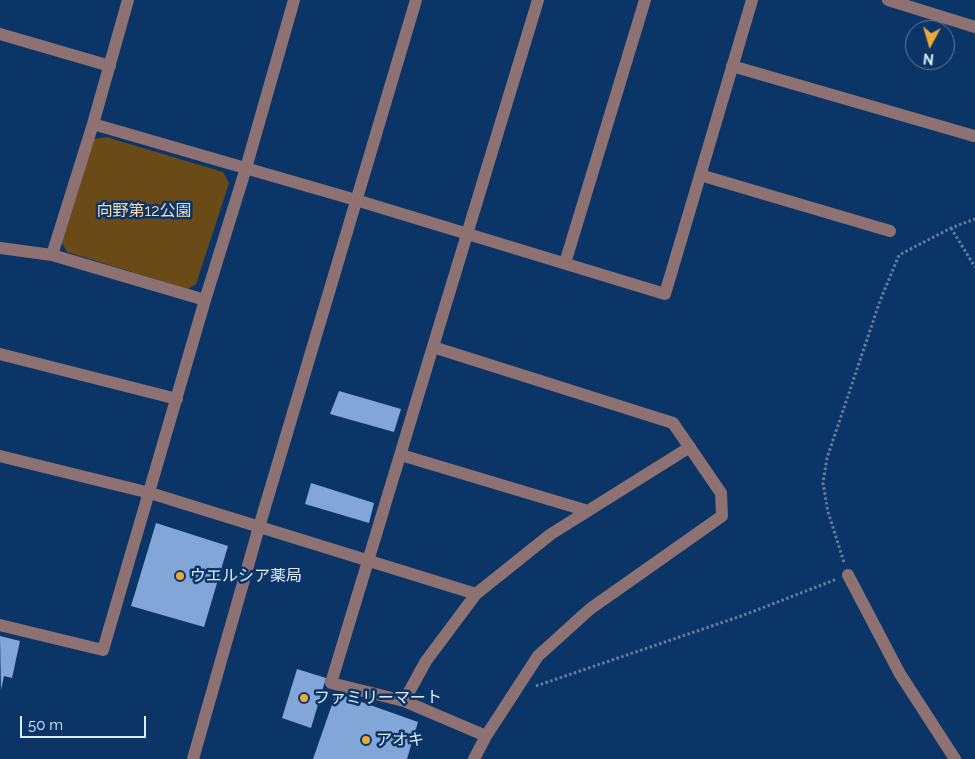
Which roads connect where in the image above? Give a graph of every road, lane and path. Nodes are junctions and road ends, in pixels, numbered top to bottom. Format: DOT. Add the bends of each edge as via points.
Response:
graph roads {
  1 [pos="128,0"];
  2 [pos="294,0"];
  3 [pos="416,0"];
  4 [pos="538,0"];
  5 [pos="645,0"];
  6 [pos="752,0"];
  7 [pos="888,0"];
  8 [pos="975,27"];
  9 [pos="0,34"];
  10 [pos="110,66"];
  11 [pos="732,66"];
  12 [pos="94,124"];
  13 [pos="974,136"];
  14 [pos="246,168"];
  15 [pos="700,175"];
  16 [pos="356,200"];
  17 [pos="975,219"];
  18 [pos="951,228"];
  19 [pos="890,231"];
  20 [pos="466,234"];
  21 [pos="0,248"];
  22 [pos="52,255"];
  23 [pos="565,263"];
  24 [pos="975,268"];
  25 [pos="205,300"];
  26 [pos="433,347"];
  27 [pos="0,354"];
  28 [pos="177,399"];
  29 [pos="690,447"];
  30 [pos="401,455"];
  31 [pos="0,456"];
  32 [pos="150,493"];
  33 [pos="588,511"];
  34 [pos="259,526"];
  35 [pos="369,560"];
  36 [pos="848,575"];
  37 [pos="476,594"];
  38 [pos="0,625"];
  39 [pos="536,686"];
  40 [pos="404,701"];
  41 [pos="486,736"];
  42 [pos="193,759"];
  43 [pos="474,759"];
  44 [pos="955,759"];
  1 -- 10 [label="street"];
  2 -- 14 [label="street"];
  3 -- 16 [label="street"];
  4 -- 20 [label="street"];
  5 -- 23 [label="street"];
  6 -- 11 [label="street"];
  7 -- 8 [label="street"];
  9 -- 10 [label="street"];
  10 -- 12 [label="street"];
  11 -- 13 [label="street"];
  11 -- 15 [label="street"];
  12 -- 14 [label="street"];
  12 -- 22 [label="street"];
  14 -- 16 [label="street"];
  14 -- 25 [label="street"];
  15 -- 19 [label="street"];
  15 -- 23 [label="street" via="665,294"];
  16 -- 20 [label="street"];
  16 -- 34 [label="street"];
  17 -- 18 [label="path"];
  18 -- 24 [label="path"];
  18 -- 36 [label="path" via="899,255 830,449 823,483 828,512"];
  20 -- 23 [label="street"];
  20 -- 26 [label="street"];
  21 -- 22 [label="street"];
  22 -- 25 [label="street"];
  25 -- 28 [label="street"];
  26 -- 29 [label="street" via="674,423"];
  26 -- 30 [label="street"];
  27 -- 28 [label="street"];
  28 -- 32 [label="street"];
  29 -- 33 [label="street"];
  29 -- 41 [label="street" via="721,493 722,516 590,609 538,656"];
  30 -- 33 [label="street"];
  30 -- 35 [label="street"];
  31 -- 32 [label="street"];
  32 -- 34 [label="street"];
  32 -- 38 [label="street" via="103,650"];
  33 -- 37 [label="street" via="551,534"];
  34 -- 35 [label="street"];
  34 -- 42 [label="street"];
  35 -- 37 [label="street"];
  35 -- 40 [label="street" via="331,683"];
  36 -- 39 [label="path" via="744,615"];
  36 -- 44 [label="street" via="900,674"];
  37 -- 40 [label="street" via="426,661"];
  40 -- 41 [label="street"];
  41 -- 43 [label="street"];
}
